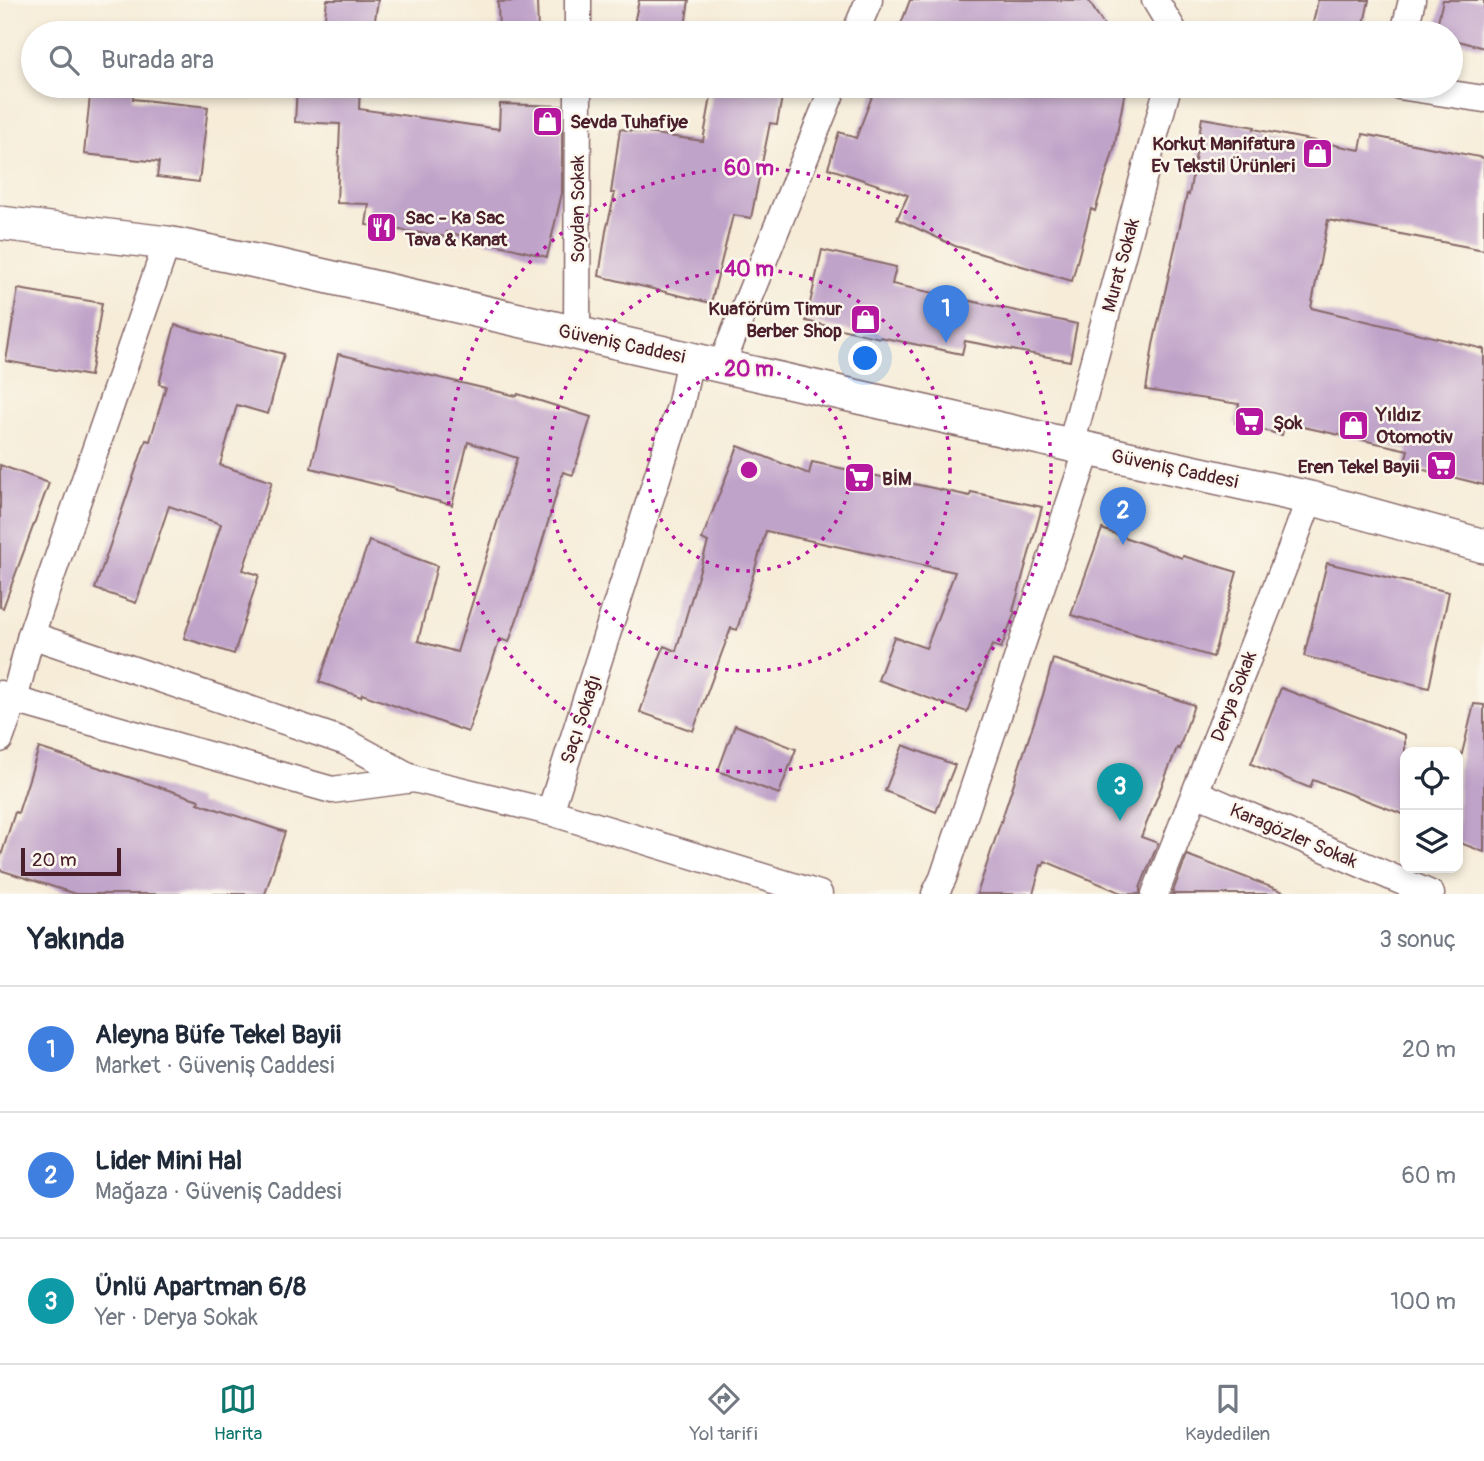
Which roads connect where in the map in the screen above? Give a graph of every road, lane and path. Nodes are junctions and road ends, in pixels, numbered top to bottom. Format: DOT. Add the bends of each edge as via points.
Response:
graph roads {
  1 [pos="578,0"];
  2 [pos="869,0"];
  3 [pos="1155,0"];
  4 [pos="1412,0"];
  5 [pos="578,21"];
  6 [pos="860,21"];
  7 [pos="1168,21"];
  8 [pos="1407,21"];
  9 [pos="1463,96"];
  10 [pos="578,98"];
  11 [pos="828,98"];
  12 [pos="1165,98"];
  13 [pos="1484,99"];
  14 [pos="0,223"];
  15 [pos="167,243"];
  16 [pos="577,333"];
  17 [pos="706,362"];
  18 [pos="1079,447"];
  19 [pos="1310,498"];
  20 [pos="1484,546"];
  21 [pos="31,635"];
  22 [pos="7,697"];
  23 [pos="0,739"];
  24 [pos="414,779"];
  25 [pos="1196,793"];
  26 [pos="550,812"];
  27 [pos="819,894"];
  28 [pos="935,894"];
  29 [pos="1155,894"];
  30 [pos="1431,894"];
  1 -- 5 [label="street"];
  2 -- 6 [label="street"];
  3 -- 7 [label="street"];
  4 -- 8 [label="street"];
  9 -- 13 [label="street"];
  10 -- 16 [label="street, Soydan Sokak"];
  11 -- 17 [label="street, Saçı Sokağı"];
  12 -- 18 [label="street, Murat Sokak"];
  14 -- 15 [label="street, Güveniş Caddesi"];
  15 -- 16 [label="street, Güveniş Caddesi"];
  15 -- 21 [label="street"];
  16 -- 17 [label="street, Güveniş Caddesi"];
  17 -- 18 [label="street, Güveniş Caddesi"];
  17 -- 26 [label="street, Saçı Sokağı" via="681,403"];
  18 -- 19 [label="street, Güveniş Caddesi"];
  18 -- 28 [label="street, Murat Sokak"];
  19 -- 20 [label="street, Güveniş Caddesi"];
  19 -- 25 [label="street, Derya Sokak"];
  21 -- 22 [label="street"];
  21 -- 24 [label="street" via="346,742"];
  22 -- 23 [label="street"];
  22 -- 24 [label="street" via="332,790"];
  24 -- 26 [label="street"];
  25 -- 29 [label="street, Derya Sokak"];
  25 -- 30 [label="street, Karagözler Sokak"];
  26 -- 27 [label="street"];
}
